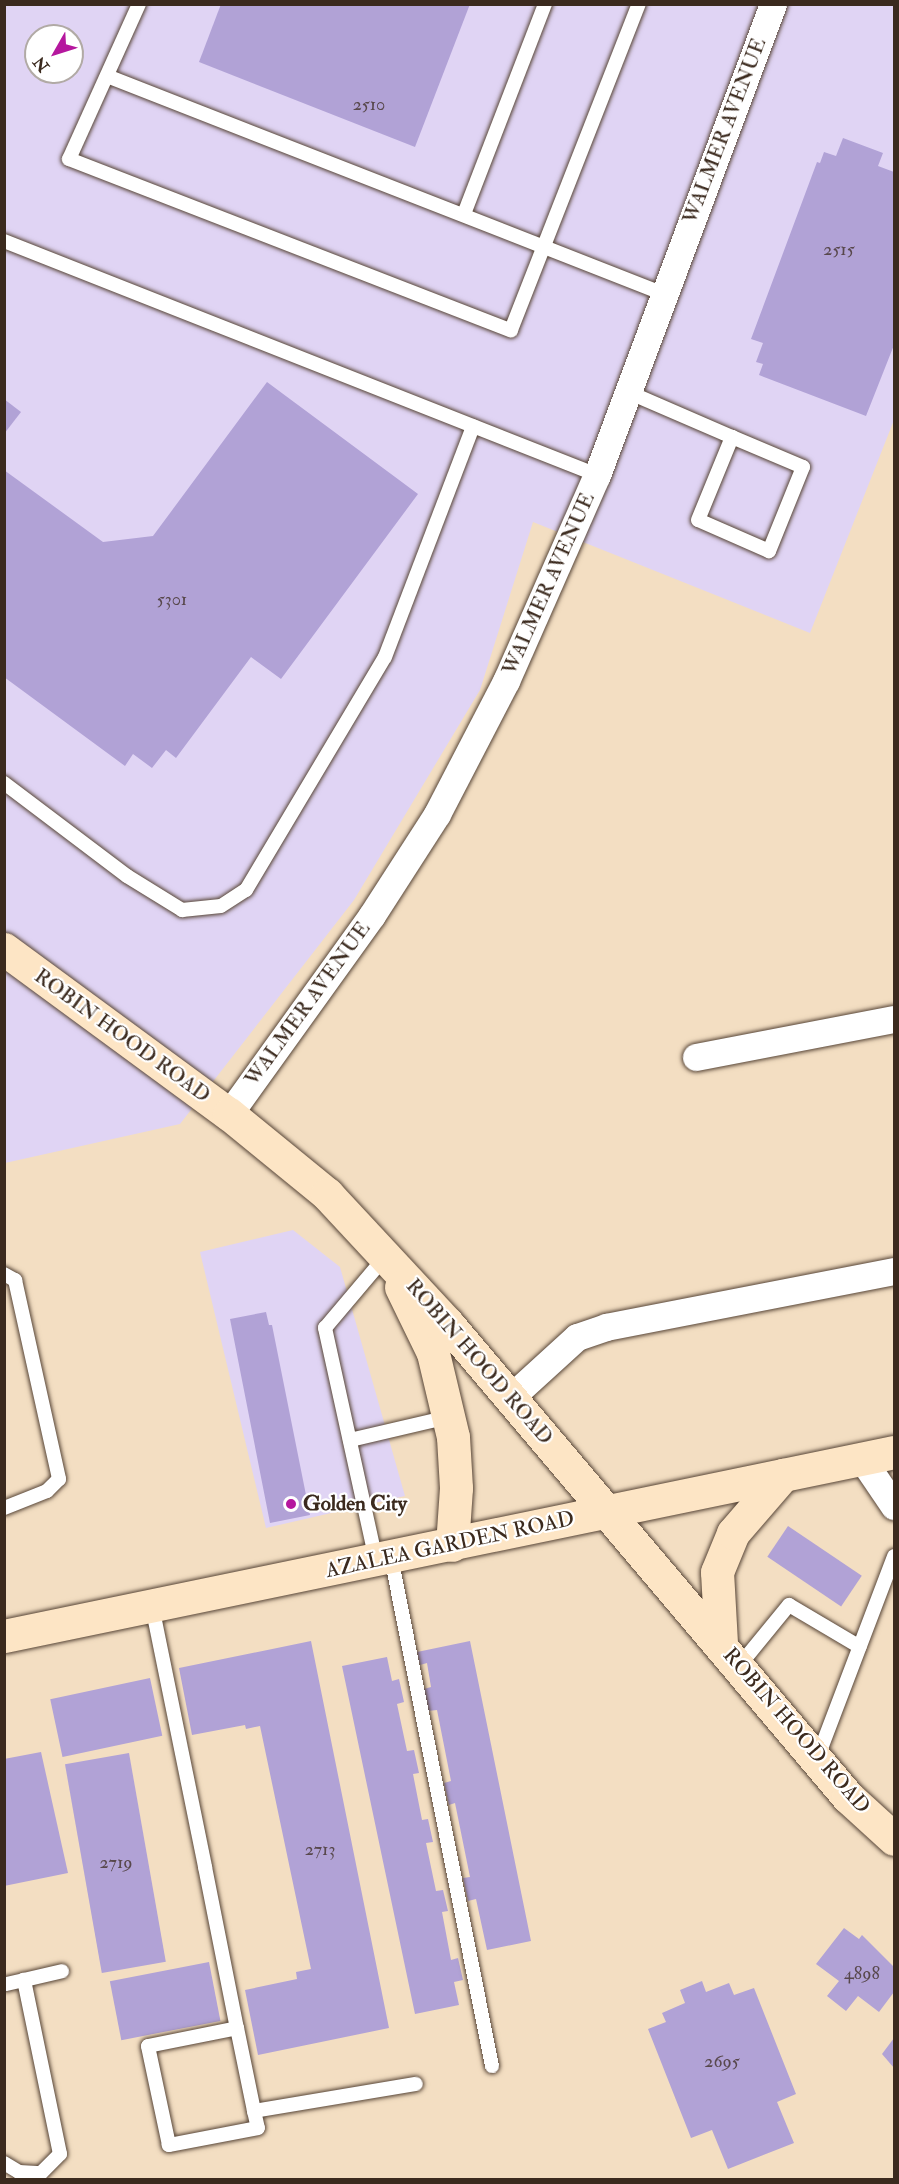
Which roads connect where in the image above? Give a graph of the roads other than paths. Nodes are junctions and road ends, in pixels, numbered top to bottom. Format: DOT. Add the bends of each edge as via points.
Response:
graph roads {
  1 [pos="139,4"];
  2 [pos="545,4"];
  3 [pos="639,4"];
  4 [pos="773,4"];
  5 [pos="106,76"];
  6 [pos="464,214"];
  7 [pos="4,241"];
  8 [pos="544,244"];
  9 [pos="664,294"];
  10 [pos="628,392"];
  11 [pos="473,426"];
  12 [pos="732,437"];
  13 [pos="597,475"];
  14 [pos="4,783"];
  15 [pos="4,949"];
  16 [pos="894,1021"];
  17 [pos="696,1057"];
  18 [pos="229,1114"];
  19 [pos="386,1256"];
  20 [pos="894,1271"];
  21 [pos="4,1274"];
  22 [pos="511,1397"];
  23 [pos="449,1417"];
  24 [pos="350,1440"];
  25 [pos="894,1452"];
  26 [pos="862,1459"];
  27 [pos="783,1475"];
  28 [pos="894,1506"];
  29 [pos="4,1508"];
  30 [pos="609,1512"];
  31 [pos="452,1545"];
  32 [pos="894,1556"];
  33 [pos="383,1558"];
  34 [pos="152,1606"];
  35 [pos="4,1636"];
  36 [pos="860,1647"];
  37 [pos="730,1655"];
  38 [pos="817,1759"];
  39 [pos="894,1839"];
  40 [pos="62,1971"];
  41 [pos="24,1980"];
  42 [pos="5,1981"];
  43 [pos="237,2028"];
  44 [pos="492,2066"];
  45 [pos="416,2084"];
  46 [pos="254,2111"];
  47 [pos="4,2163"];
  1 -- 5 [label="lane"];
  2 -- 6 [label="lane"];
  3 -- 8 [label="lane"];
  4 -- 9 [label="street, WALMER AVENUE"];
  5 -- 6 [label="lane"];
  5 -- 8 [label="lane" via="69,159 511,330"];
  6 -- 8 [label="lane"];
  7 -- 11 [label="lane"];
  8 -- 9 [label="lane"];
  9 -- 10 [label="street, WALMER AVENUE"];
  10 -- 12 [label="lane"];
  10 -- 13 [label="street, WALMER AVENUE"];
  11 -- 13 [label="lane"];
  11 -- 14 [label="lane" via="385,657 246,890 221,906 182,910 127,876"];
  12 -- 12 [label="lane" via="803,467 769,550 698,520"];
  13 -- 18 [label="street, WALMER AVENUE" via="506,681 436,814 372,915"];
  15 -- 18 [label="main road, ROBIN HOOD ROAD"];
  16 -- 17 [label="street"];
  18 -- 19 [label="main road, ROBIN HOOD ROAD" via="327,1194"];
  19 -- 22 [label="main road, ROBIN HOOD ROAD"];
  19 -- 23 [label="main road" via="432,1353"];
  19 -- 24 [label="lane" via="325,1328"];
  20 -- 22 [label="street" via="606,1327 577,1337"];
  21 -- 29 [label="lane" via="15,1280 58,1479 47,1491"];
  22 -- 30 [label="main road, ROBIN HOOD ROAD"];
  23 -- 24 [label="lane"];
  23 -- 31 [label="main road" via="456,1488"];
  24 -- 33 [label="lane"];
  25 -- 26 [label="main road, AZALEA GARDEN ROAD"];
  26 -- 27 [label="main road, AZALEA GARDEN ROAD"];
  26 -- 28 [label="street"];
  27 -- 30 [label="main road, AZALEA GARDEN ROAD"];
  27 -- 37 [label="main road" via="732,1533 717,1572"];
  30 -- 31 [label="main road, AZALEA GARDEN ROAD"];
  30 -- 37 [label="main road, ROBIN HOOD ROAD"];
  31 -- 33 [label="main road, AZALEA GARDEN ROAD"];
  32 -- 36 [label="lane"];
  33 -- 34 [label="main road, AZALEA GARDEN ROAD"];
  33 -- 44 [label="lane"];
  34 -- 35 [label="main road, AZALEA GARDEN ROAD"];
  34 -- 43 [label="lane"];
  36 -- 37 [label="lane" via="789,1605"];
  36 -- 38 [label="lane"];
  37 -- 38 [label="main road, ROBIN HOOD ROAD"];
  38 -- 39 [label="main road, ROBIN HOOD ROAD" via="848,1797"];
  40 -- 41 [label="lane"];
  41 -- 42 [label="lane"];
  41 -- 47 [label="lane" via="60,2154 41,2174 19,2172"];
  43 -- 46 [label="lane"];
  43 -- 46 [label="lane" via="148,2046 169,2145 258,2128"];
  45 -- 46 [label="lane"];
}
